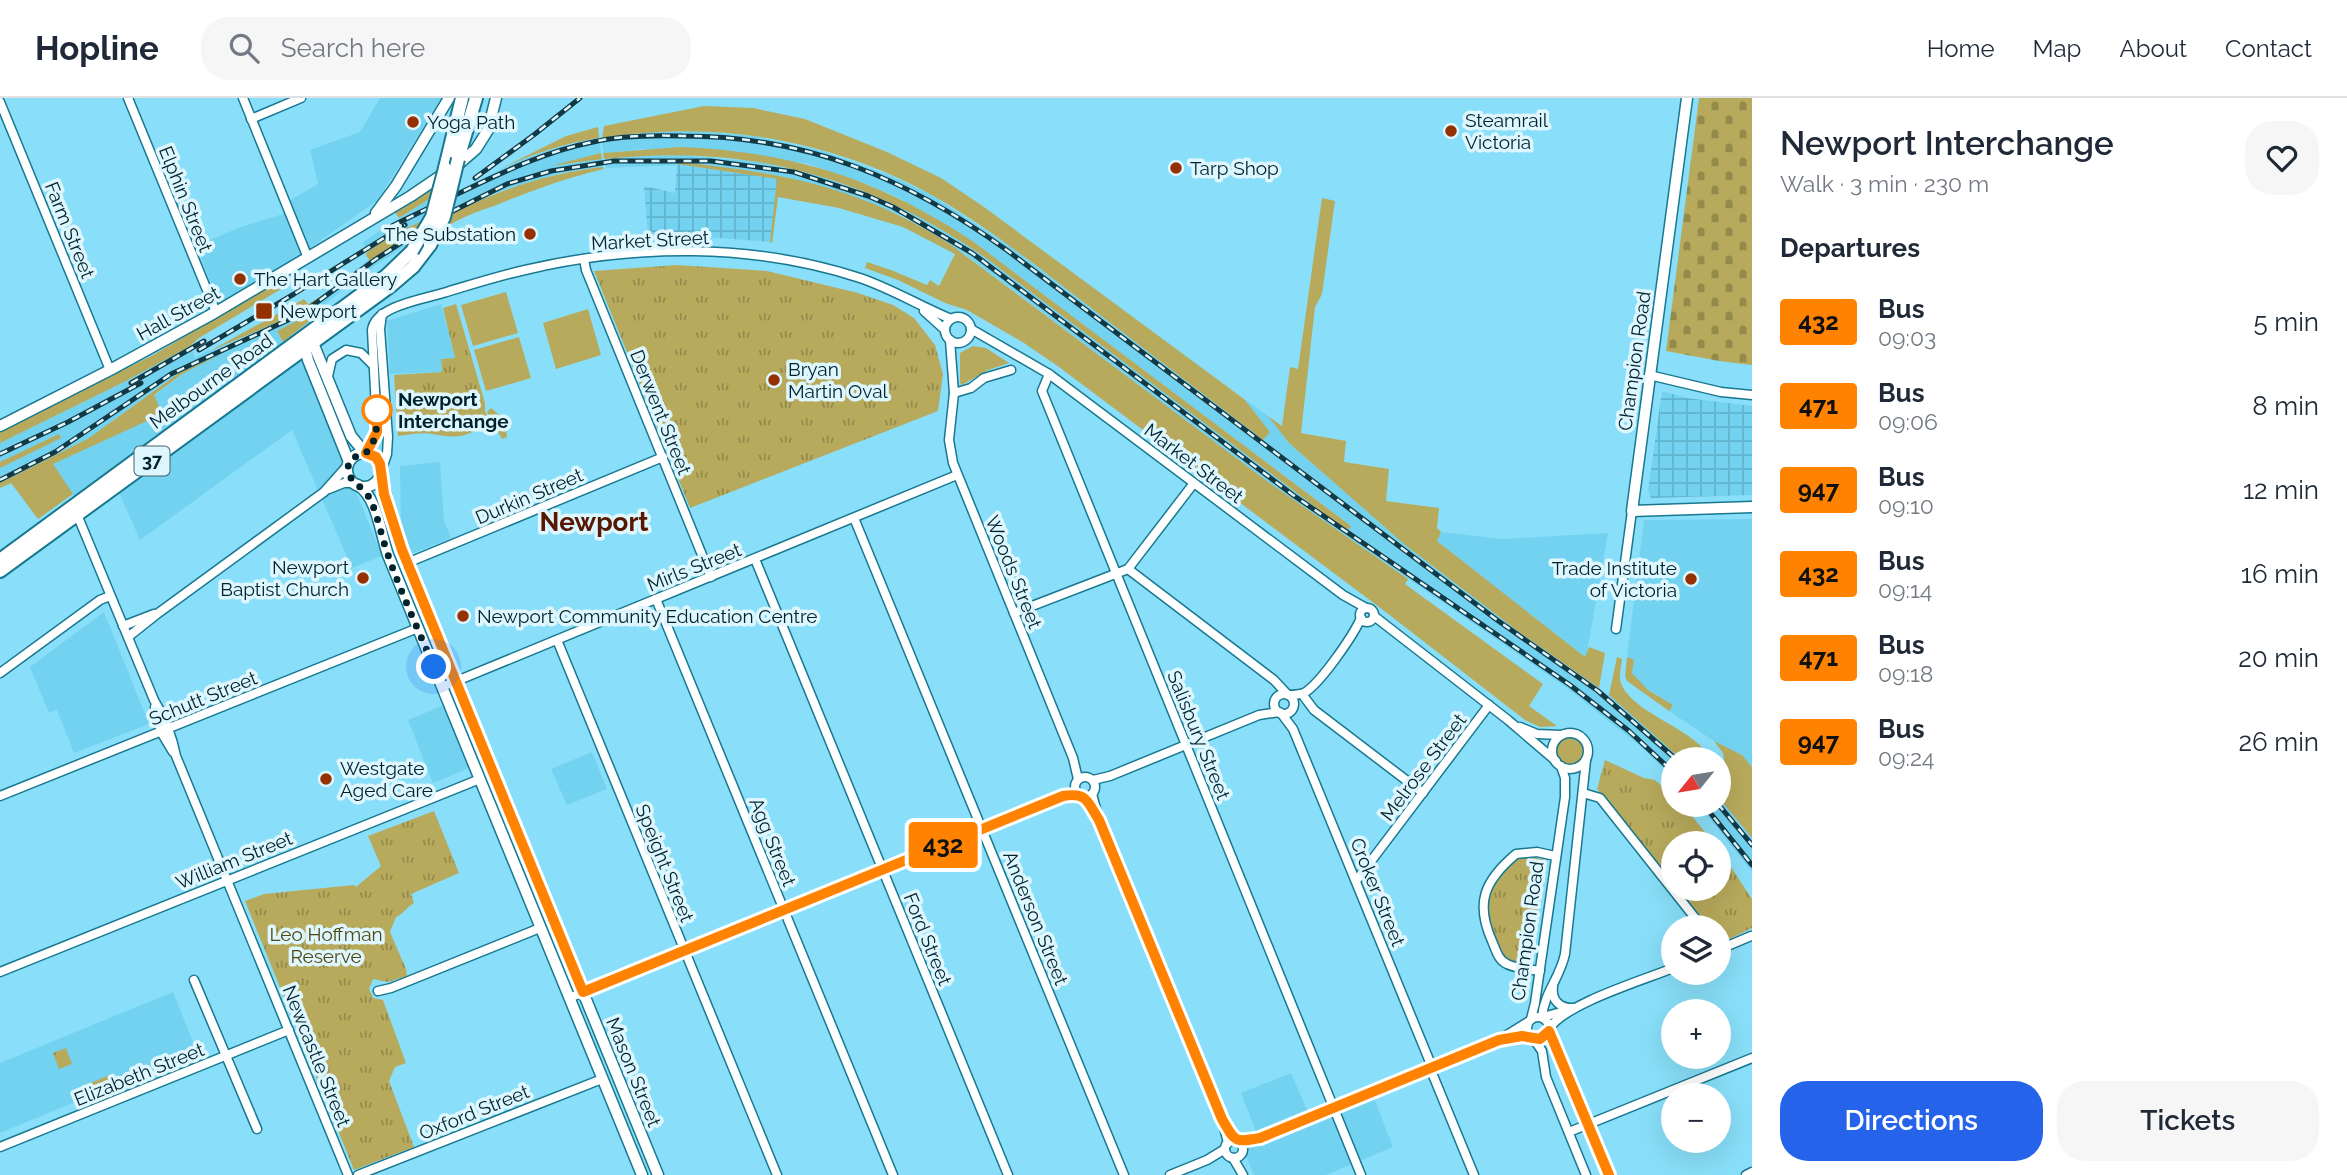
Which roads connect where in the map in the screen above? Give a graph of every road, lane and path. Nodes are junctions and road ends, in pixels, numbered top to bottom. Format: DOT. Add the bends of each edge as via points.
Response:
graph roads {
  1 [pos="128,98"];
  2 [pos="243,98"];
  3 [pos="301,98"];
  4 [pos="449,98"];
  5 [pos="463,98"];
  6 [pos="476,98"];
  7 [pos="496,98"];
  8 [pos="1687,98"];
  9 [pos="0,102"];
  10 [pos="251,119"];
  11 [pos="398,183"];
  12 [pos="411,196"];
  13 [pos="367,221"];
  14 [pos="308,258"];
  15 [pos="584,258"];
  16 [pos="917,305"];
  17 [pos="216,312"];
  18 [pos="382,314"];
  19 [pos="951,319"];
  20 [pos="971,328"];
  21 [pos="945,330"];
  22 [pos="987,339"];
  23 [pos="950,340"];
  24 [pos="964,341"];
  25 [pos="307,343"];
  26 [pos="952,363"];
  27 [pos="374,368"];
  28 [pos="110,370"];
  29 [pos="1011,370"];
  30 [pos="1049,374"];
  31 [pos="1649,375"];
  32 [pos="328,378"];
  33 [pos="954,393"];
  34 [pos="1752,395"];
  35 [pos="1,422"];
  36 [pos="366,453"];
  37 [pos="663,457"];
  38 [pos="349,464"];
  39 [pos="381,472"];
  40 [pos="957,475"];
  41 [pos="1194,483"];
  42 [pos="356,484"];
  43 [pos="324,492"];
  44 [pos="1752,508"];
  45 [pos="75,511"];
  46 [pos="1632,511"];
  47 [pos="854,518"];
  48 [pos="755,559"];
  49 [pos="0,560"];
  50 [pos="407,563"];
  51 [pos="1128,569"];
  52 [pos="0,571"];
  53 [pos="1115,572"];
  54 [pos="711,576"];
  55 [pos="110,596"];
  56 [pos="656,599"];
  57 [pos="1014,613"];
  58 [pos="157,614"];
  59 [pos="1366,617"];
  60 [pos="123,626"];
  61 [pos="418,628"];
  62 [pos="1615,629"];
  63 [pos="128,637"];
  64 [pos="556,640"];
  65 [pos="0,673"];
  66 [pos="1269,676"];
  67 [pos="455,682"];
  68 [pos="442,687"];
  69 [pos="1287,695"];
  70 [pos="1303,696"];
  71 [pos="1275,699"];
  72 [pos="1489,705"];
  73 [pos="1292,709"];
  74 [pos="1280,713"];
  75 [pos="1259,715"];
  76 [pos="1508,720"];
  77 [pos="1293,729"];
  78 [pos="165,730"];
  79 [pos="1563,735"];
  80 [pos="1186,744"];
  81 [pos="1586,760"];
  82 [pos="1558,764"];
  83 [pos="480,779"];
  84 [pos="1085,787"];
  85 [pos="1423,793"];
  86 [pos="1583,793"];
  87 [pos="0,796"];
  88 [pos="982,829"];
  89 [pos="1555,856"];
  90 [pos="882,870"];
  91 [pos="227,880"];
  92 [pos="1356,881"];
  93 [pos="783,910"];
  94 [pos="1693,915"];
  95 [pos="540,928"];
  96 [pos="1751,936"];
  97 [pos="1731,944"];
  98 [pos="684,951"];
  99 [pos="1540,971"];
  100 [pos="0,972"];
  101 [pos="1661,973"];
  102 [pos="194,980"];
  103 [pos="1554,984"];
  104 [pos="378,991"];
  105 [pos="583,992"];
  106 [pos="569,998"];
  107 [pos="1574,1008"];
  108 [pos="1542,1017"];
  109 [pos="1529,1020"];
  110 [pos="289,1030"];
  111 [pos="1549,1030"];
  112 [pos="1532,1037"];
  113 [pos="1499,1040"];
  114 [pos="226,1055"];
  115 [pos="1752,1058"];
  116 [pos="1431,1068"];
  117 [pos="602,1079"];
  118 [pos="1334,1108"];
  119 [pos="1588,1125"];
  120 [pos="257,1129"];
  121 [pos="1569,1132"];
  122 [pos="0,1147"];
  123 [pos="1234,1149"];
  124 [pos="1752,1172"];
  125 [pos="348,1175"];
  126 [pos="358,1175"];
  127 [pos="642,1175"];
  128 [pos="658,1175"];
  129 [pos="776,1175"];
  130 [pos="893,1175"];
  131 [pos="1008,1175"];
  132 [pos="1124,1175"];
  133 [pos="1170,1175"];
  134 [pos="1244,1175"];
  135 [pos="1361,1175"];
  136 [pos="1474,1175"];
  137 [pos="1586,1175"];
  138 [pos="1609,1175"];
  139 [pos="1746,1175"];
  1 -- 17 [label="street, Elphin Street"];
  2 -- 10 [label="street"];
  3 -- 10 [label="street"];
  4 -- 11 [label="street, Hall Street"];
  5 -- 25 [label="main road, Melbourne Road / 37, bridge" via="432,217 412,251"];
  6 -- 25 [label="main road, Melbourne Road / 37, bridge" via="444,217 430,245 399,280"];
  7 -- 12 [label="street, Hall Street" via="488,130 476,149"];
  8 -- 31 [label="street, Champion Road"];
  9 -- 28 [label="street, Farm Street"];
  10 -- 14 [label="street"];
  11 -- 12 [label="street" via="399,192"];
  11 -- 13 [label="street, Hall Street"];
  12 -- 13 [label="street, Hall Street"];
  13 -- 14 [label="street, Hall Street"];
  14 -- 17 [label="street, Hall Street"];
  15 -- 16 [label="street, Market Street" via="679,251 766,257 857,278"];
  15 -- 18 [label="street, Market Street" via="514,272"];
  15 -- 37 [label="street, Derwent Street"];
  16 -- 19 [label="street, Market Street"];
  16 -- 21 [label="street, Market Street"];
  17 -- 28 [label="street, Hall Street"];
  18 -- 27 [label="street" via="372,326"];
  18 -- 39 [label="street" via="388,449"];
  19 -- 20 [label="street" via="964,318"];
  19 -- 21 [label="street"];
  20 -- 22 [label="street, Market Street"];
  20 -- 24 [label="street"];
  21 -- 23 [label="street"];
  22 -- 24 [label="street, Market Street"];
  22 -- 30 [label="street, Market Street"];
  23 -- 24 [label="street"];
  23 -- 26 [label="street, Woods Street"];
  24 -- 26 [label="street, Woods Street"];
  25 -- 32 [label="street"];
  25 -- 38 [label="street"];
  25 -- 45 [label="main road, Melbourne Road / 37"];
  26 -- 33 [label="street, Woods Street"];
  27 -- 32 [label="street" via="363,354 346,350 332,359"];
  27 -- 36 [label="street" via="377,432"];
  28 -- 35 [label="street, Hall Street"];
  29 -- 33 [label="street"];
  30 -- 41 [label="street, Market Street"];
  30 -- 53 [label="street, Salisbury Street" via="1042,391"];
  31 -- 34 [label="street"];
  31 -- 46 [label="street, Champion Road"];
  32 -- 36 [label="street" via="351,436"];
  33 -- 40 [label="street, Woods Street" via="948,440"];
  36 -- 38 [label="street"];
  36 -- 39 [label="street" via="376,457"];
  37 -- 50 [label="street, Durkin Street"];
  37 -- 54 [label="street, Derwent Street"];
  38 -- 42 [label="street" via="349,475"];
  38 -- 43 [label="street"];
  39 -- 42 [label="street" via="371,485"];
  39 -- 50 [label="street, Mason Street"];
  40 -- 47 [label="street, Mirls Street"];
  40 -- 57 [label="street, Woods Street"];
  41 -- 51 [label="street"];
  41 -- 59 [label="street, Market Street"];
  42 -- 43 [label="street" via="344,483"];
  42 -- 61 [label="street, Mason Street" via="372,502 386,551"];
  43 -- 58 [label="street"];
  44 -- 46 [label="street"];
  45 -- 49 [label="main road, Melbourne Road / 37"];
  45 -- 52 [label="main road, Melbourne Road / 37"];
  45 -- 55 [label="street, Newcastle Street"];
  46 -- 62 [label="street, Champion Road"];
  47 -- 48 [label="street, Mirls Street"];
  47 -- 88 [label="street, Anderson Street"];
  48 -- 54 [label="street, Mirls Street"];
  48 -- 90 [label="street, Ford Street"];
  50 -- 67 [label="street, Mason Street"];
  51 -- 53 [label="street"];
  51 -- 66 [label="street"];
  53 -- 57 [label="street"];
  53 -- 80 [label="street, Salisbury Street"];
  54 -- 56 [label="street, Mirls Street"];
  55 -- 60 [label="street, Newcastle Street"];
  55 -- 65 [label="street"];
  56 -- 64 [label="street, Mirls Street"];
  56 -- 93 [label="street, Agg Street"];
  57 -- 84 [label="street, Woods Street"];
  58 -- 60 [label="street"];
  58 -- 63 [label="street"];
  59 -- 70 [label="street" via="1312,692"];
  59 -- 72 [label="street, Market Street"];
  60 -- 63 [label="street, Newcastle Street"];
  61 -- 68 [label="street, Mason Street"];
  61 -- 78 [label="street, Schutt Street"];
  63 -- 78 [label="street, Newcastle Street"];
  64 -- 67 [label="street, Mirls Street"];
  64 -- 98 [label="street, Speight Street"];
  66 -- 69 [label="street"];
  66 -- 71 [label="street"];
  67 -- 68 [label="street, Mirls Street"];
  67 -- 105 [label="street, Mason Street"];
  68 -- 83 [label="street, Mason Street"];
  69 -- 70 [label="street"];
  69 -- 71 [label="street"];
  69 -- 73 [label="street" via="1293,701"];
  70 -- 73 [label="street"];
  70 -- 85 [label="street" via="1314,710"];
  71 -- 74 [label="street"];
  71 -- 75 [label="street"];
  72 -- 76 [label="street, Market Street"];
  72 -- 85 [label="street, Melrose Street"];
  73 -- 74 [label="street"];
  73 -- 77 [label="street, Croker Street"];
  74 -- 75 [label="street"];
  74 -- 77 [label="street, Croker Street"];
  75 -- 80 [label="street"];
  76 -- 79 [label="street, Market Street" via="1533,733"];
  76 -- 82 [label="street, Market Street"];
  77 -- 92 [label="street, Croker Street"];
  78 -- 87 [label="street, Schutt Street"];
  78 -- 91 [label="street, Newcastle Street"];
  79 -- 81 [label="street" via="1583,739 1588,748"];
  79 -- 82 [label="street" via="1554,745"];
  80 -- 84 [label="street"];
  80 -- 118 [label="street, Salisbury Street"];
  81 -- 82 [label="street" via="1575,769"];
  81 -- 86 [label="street, Champion Road"];
  82 -- 89 [label="street, Champion Road" via="1565,791"];
  83 -- 91 [label="street, William Street"];
  83 -- 95 [label="street, Mason Street"];
  84 -- 88 [label="street"];
  84 -- 123 [label="street, Woods Street"];
  85 -- 92 [label="street, Melrose Street"];
  86 -- 94 [label="street" via="1600,798"];
  86 -- 103 [label="street, Champion Road" via="1565,954"];
  88 -- 90 [label="street"];
  88 -- 132 [label="street, Anderson Street"];
  89 -- 99 [label="street, Champion Road"];
  89 -- 99 [label="street" via="1516,854 1483,899 1483,919 1500,959"];
  90 -- 93 [label="street"];
  90 -- 131 [label="street, Ford Street"];
  91 -- 100 [label="street, William Street"];
  91 -- 110 [label="street, Newcastle Street"];
  92 -- 116 [label="street, Croker Street"];
  93 -- 98 [label="street"];
  93 -- 130 [label="street, Agg Street"];
  95 -- 104 [label="street"];
  95 -- 106 [label="street, Mason Street"];
  96 -- 97 [label="street"];
  98 -- 105 [label="street"];
  98 -- 129 [label="street, Speight Street"];
  99 -- 109 [label="street, Champion Road"];
  101 -- 107 [label="street"];
  102 -- 114 [label="street"];
  103 -- 107 [label="street" via="1555,1001"];
  103 -- 108 [label="street, Champion Road" via="1545,998"];
  105 -- 106 [label="street"];
  105 -- 128 [label="street, Mason Street"];
  106 -- 117 [label="street, Mason Street"];
  107 -- 108 [label="street"];
  107 -- 111 [label="street"];
  108 -- 109 [label="street"];
  108 -- 111 [label="street"];
  109 -- 112 [label="street" via="1527,1030"];
  109 -- 113 [label="street"];
  110 -- 114 [label="street, Elizabeth Street"];
  110 -- 125 [label="street, Newcastle Street"];
  111 -- 112 [label="street" via="1543,1038"];
  111 -- 119 [label="street"];
  112 -- 113 [label="street"];
  112 -- 121 [label="street" via="1542,1051 1546,1077"];
  113 -- 116 [label="street"];
  114 -- 120 [label="street"];
  114 -- 122 [label="street, Elizabeth Street"];
  115 -- 119 [label="street"];
  116 -- 118 [label="street"];
  116 -- 136 [label="street, Croker Street"];
  117 -- 126 [label="street, Oxford Street"];
  117 -- 127 [label="street, Mason Street"];
  118 -- 123 [label="street"];
  118 -- 135 [label="street, Salisbury Street"];
  119 -- 121 [label="street"];
  119 -- 138 [label="street"];
  121 -- 137 [label="street"];
  123 -- 133 [label="street"];
  123 -- 134 [label="street, Woods Street"];
  124 -- 139 [label="street"];
}
